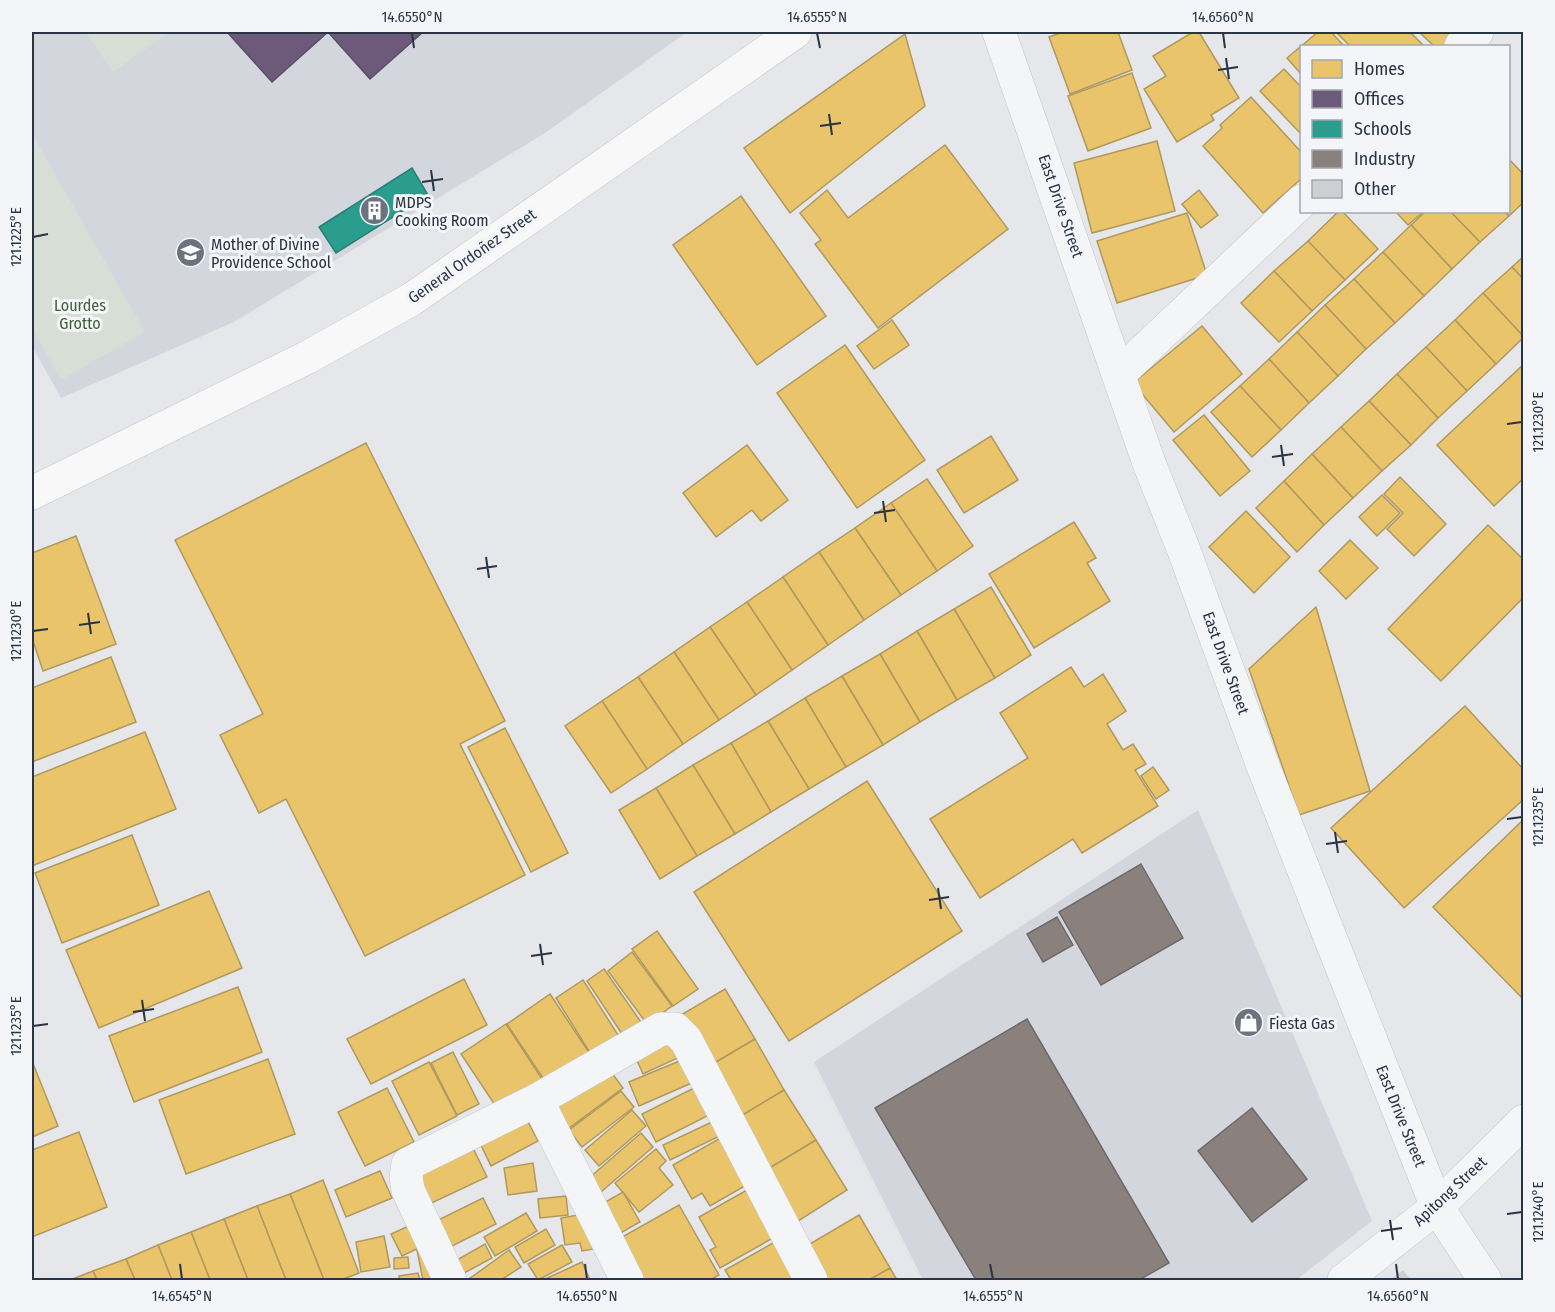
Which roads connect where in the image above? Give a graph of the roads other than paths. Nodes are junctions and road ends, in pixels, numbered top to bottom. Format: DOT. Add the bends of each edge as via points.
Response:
graph roads {
  1 [pos="795,32"];
  2 [pos="999,32"];
  3 [pos="1477,32"];
  4 [pos="1462,45"];
  5 [pos="1300,203"];
  6 [pos="1119,374"];
  7 [pos="32,493"];
  8 [pos="537,1100"];
  9 [pos="1524,1121"];
  10 [pos="1437,1207"];
  11 [pos="450,1281"];
  12 [pos="627,1281"];
  13 [pos="811,1281"];
  14 [pos="1344,1281"];
  15 [pos="1485,1281"];
  1 -- 7 [label="main road, General Ordoñez Street" via="412,299 308,357"];
  2 -- 6 [label="street, East Drive Street"];
  3 -- 4 [label="street"];
  5 -- 6 [label="street"];
  6 -- 10 [label="street, East Drive Street" via="1149,464 1272,787"];
  8 -- 11 [label="street" via="408,1164 408,1190"];
  8 -- 12 [label="street"];
  8 -- 13 [label="street" via="662,1029 675,1029 686,1040"];
  9 -- 10 [label="street, Apitong Street"];
  10 -- 14 [label="street, Apitong Street"];
  10 -- 15 [label="street, East Drive Street"];
}
